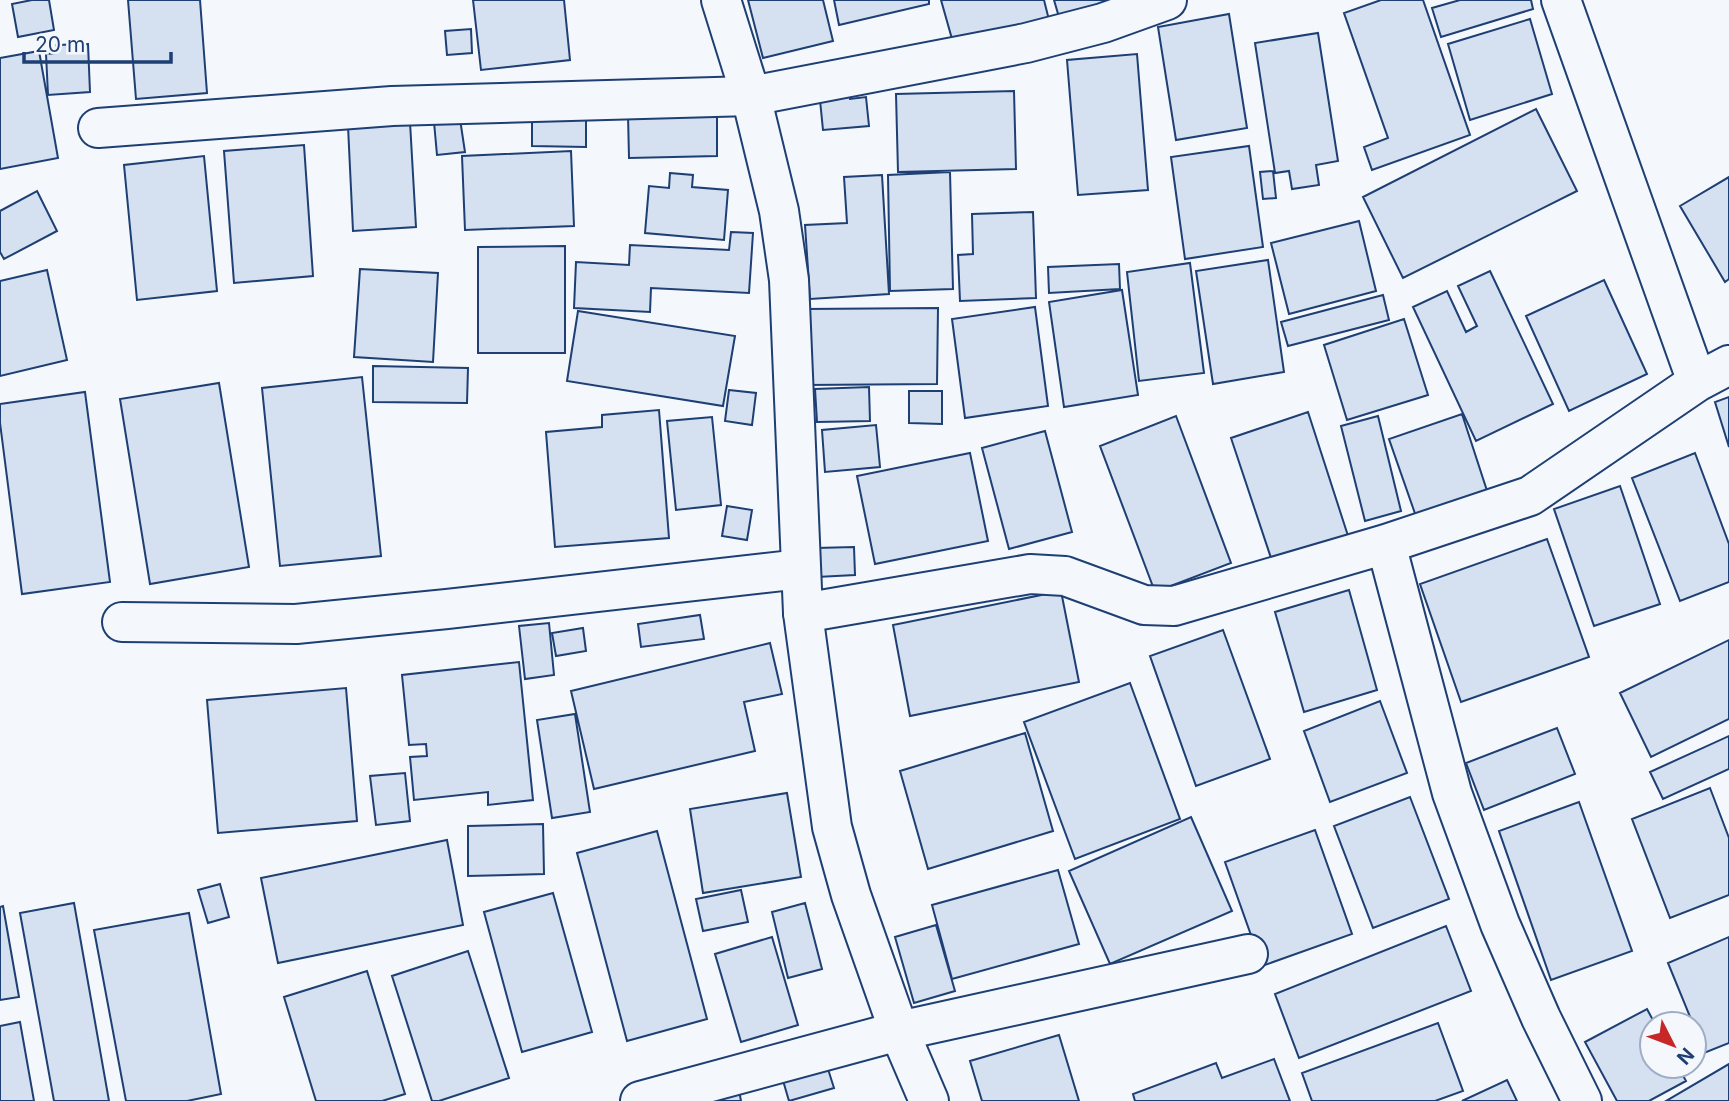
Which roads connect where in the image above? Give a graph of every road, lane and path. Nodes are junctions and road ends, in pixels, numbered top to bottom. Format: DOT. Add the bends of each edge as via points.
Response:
graph roads {
  1 [pos="722,0"];
  2 [pos="1167,0"];
  3 [pos="1561,0"];
  4 [pos="751,96"];
  5 [pos="98,128"];
  6 [pos="1713,374"];
  7 [pos="1386,544"];
  8 [pos="801,569"];
  9 [pos="803,613"];
  10 [pos="121,622"];
  11 [pos="1248,954"];
  12 [pos="899,1031"];
  13 [pos="640,1101"];
  14 [pos="929,1101"];
  15 [pos="1582,1101"];
  1 -- 4 [label="street"];
  2 -- 4 [label="street" via="1026,43"];
  3 -- 6 [label="street"];
  4 -- 5 [label="street" via="391,106"];
  4 -- 8 [label="street" via="779,211 789,280"];
  6 -- 7 [label="street" via="1530,496"];
  7 -- 9 [label="street" via="1174,606 1144,605 1065,576 1030,573"];
  7 -- 15 [label="street" via="1452,793 1500,924"];
  8 -- 9 [label="street"];
  8 -- 10 [label="street" via="296,624"];
  9 -- 12 [label="street" via="832,827"];
  11 -- 12 [label="street"];
  12 -- 13 [label="street"];
  12 -- 14 [label="street"];
}
